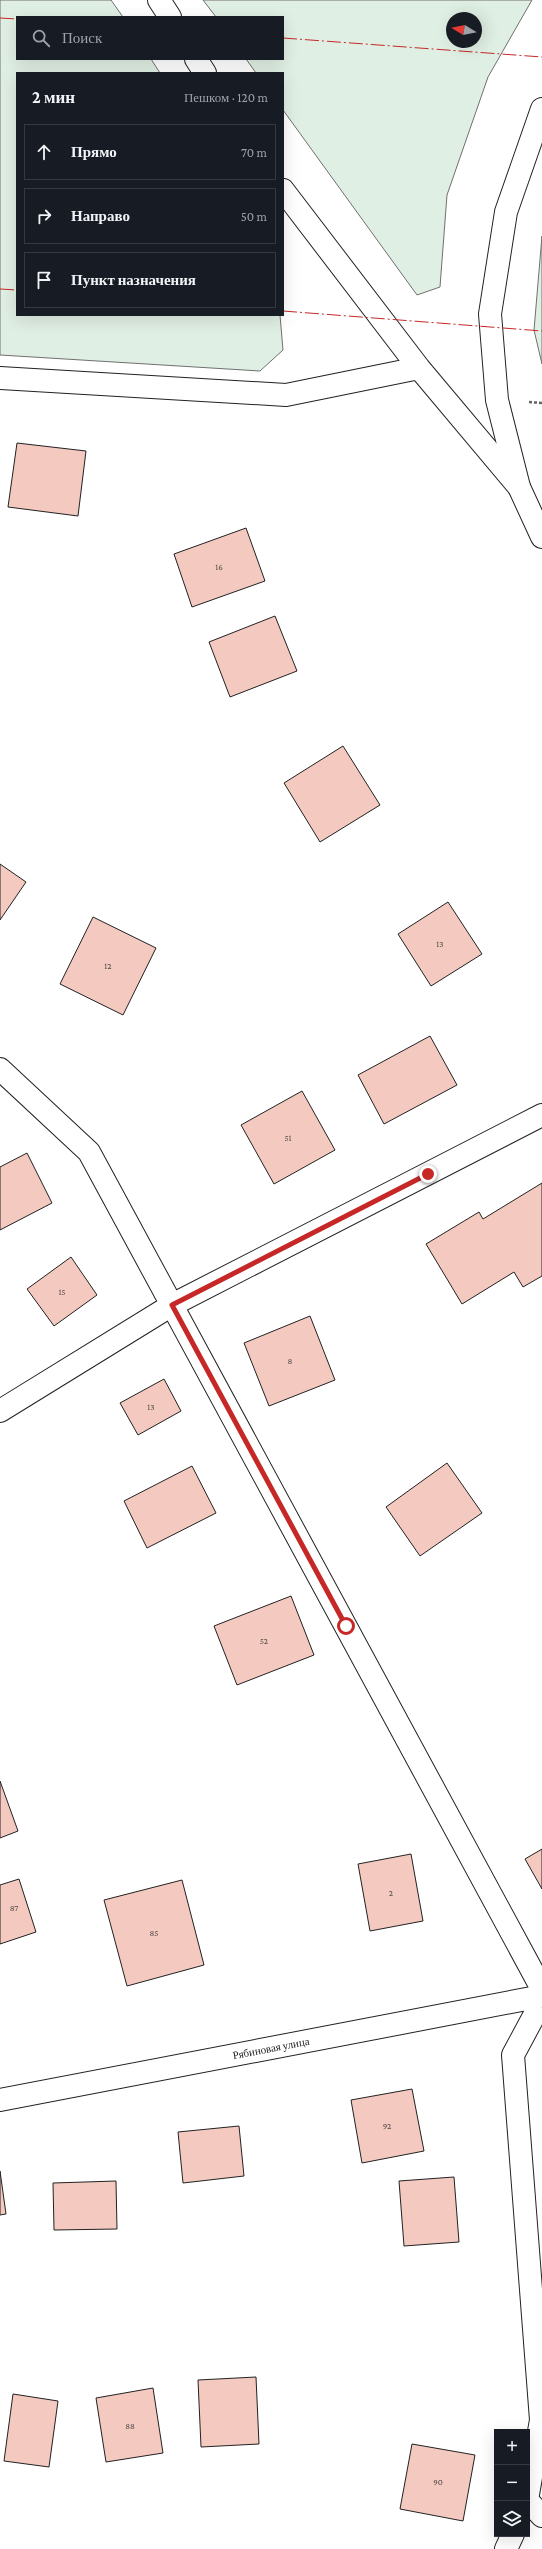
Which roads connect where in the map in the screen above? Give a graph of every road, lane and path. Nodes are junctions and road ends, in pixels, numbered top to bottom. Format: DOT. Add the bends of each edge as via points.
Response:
graph roads {
  1 [pos="159,0"];
  2 [pos="169,16"];
  3 [pos="197,60"];
  4 [pos="204,72"];
  5 [pos="542,109"];
  6 [pos="284,191"];
  7 [pos="419,368"];
  8 [pos="0,378"];
  9 [pos="519,487"];
  10 [pos="542,537"];
  11 [pos="0,1069"];
  12 [pos="542,1115"];
  13 [pos="172,1305"];
  14 [pos="0,1411"];
  15 [pos="542,1989"];
  16 [pos="542,1996"];
  17 [pos="542,2001"];
  18 [pos="0,2100"];
  19 [pos="541,2420"];
  20 [pos="530,2484"];
  21 [pos="530,2504"];
  22 [pos="542,2516"];
  23 [pos="512,2537"];
  24 [pos="506,2549"];
  1 -- 2 [label="street"];
  3 -- 4 [label="street"];
  5 -- 9 [label="street" via="506,212 490,314 497,400"];
  6 -- 7 [label="street"];
  7 -- 8 [label="street" via="286,395"];
  7 -- 9 [label="street"];
  9 -- 10 [label="street"];
  11 -- 13 [label="street" via="89,1152"];
  12 -- 13 [label="street"];
  13 -- 14 [label="street"];
  13 -- 15 [label="street"];
  16 -- 18 [label="street, Рябиновая улица"];
  17 -- 19 [label="street" via="513,2055"];
  19 -- 20 [label="street"];
  21 -- 22 [label="street"];
  23 -- 24 [label="street"];
}
